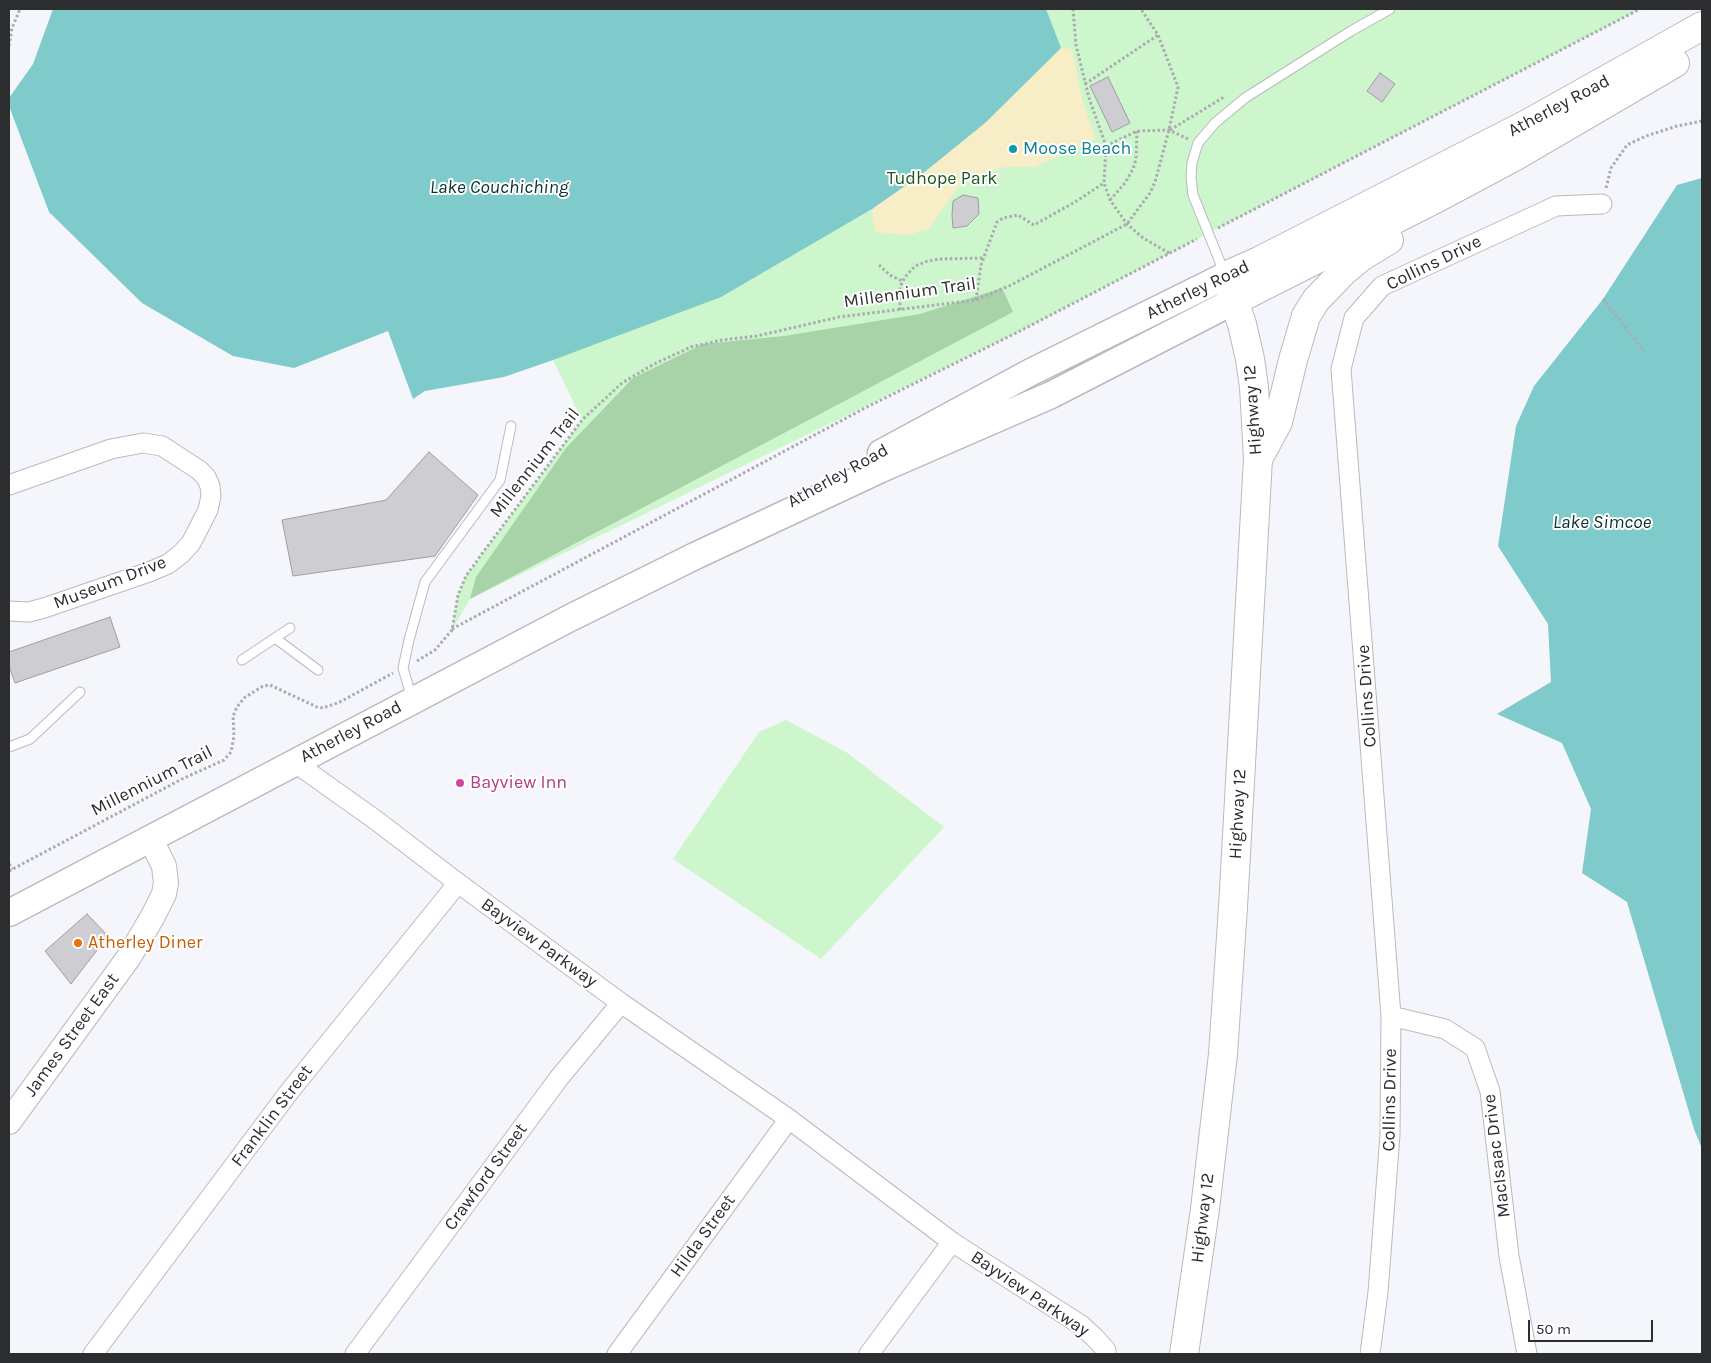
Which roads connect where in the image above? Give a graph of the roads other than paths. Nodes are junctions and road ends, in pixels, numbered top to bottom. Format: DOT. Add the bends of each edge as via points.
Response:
graph roads {
  1 [pos="1390,9"];
  2 [pos="1702,26"];
  3 [pos="1702,48"];
  4 [pos="1514,157"];
  5 [pos="1602,204"];
  6 [pos="1230,288"];
  7 [pos="511,426"];
  8 [pos="1258,460"];
  9 [pos="9,485"];
  10 [pos="9,611"];
  11 [pos="290,628"];
  12 [pos="275,638"];
  13 [pos="242,660"];
  14 [pos="318,670"];
  15 [pos="80,692"];
  16 [pos="412,700"];
  17 [pos="9,747"];
  18 [pos="294,762"];
  19 [pos="150,838"];
  20 [pos="458,883"];
  21 [pos="9,913"];
  22 [pos="622,1003"];
  23 [pos="1392,1016"];
  24 [pos="789,1119"];
  25 [pos="9,1122"];
  26 [pos="952,1242"];
  27 [pos="1106,1352"];
  28 [pos="93,1354"];
  29 [pos="356,1354"];
  30 [pos="617,1354"];
  31 [pos="869,1354"];
  32 [pos="1184,1354"];
  33 [pos="1370,1354"];
  34 [pos="1527,1354"];
  1 -- 6 [label="lane" via="1245,98 1215,123 1198,143 1192,163 1193,195"];
  2 -- 6 [label="highway, Atherley Road" via="1527,124 1259,261"];
  3 -- 4 [label="highway, Atherley Road"];
  4 -- 6 [label="highway, Atherley Road" via="1437,198"];
  4 -- 8 [label="highway" via="1361,258 1316,300 1306,316 1299,338 1278,422"];
  5 -- 23 [label="street, Collins Drive" via="1556,206 1531,217 1382,286 1354,318 1341,369"];
  6 -- 8 [label="highway, Highway 12" via="1253,378"];
  6 -- 16 [label="main road, Atherley Road" via="1051,396 881,469 695,556"];
  7 -- 16 [label="lane" via="500,480 425,582 403,668"];
  8 -- 32 [label="highway, Highway 12" via="1223,1054"];
  9 -- 10 [label="street, Museum Drive" via="111,449 143,443 162,446 199,470 206,477 211,496 208,510 191,543 168,564 44,608 29,612"];
  11 -- 12 [label="lane"];
  12 -- 13 [label="lane"];
  12 -- 14 [label="lane"];
  15 -- 17 [label="lane" via="30,739"];
  16 -- 18 [label="main road, Atherley Road"];
  18 -- 19 [label="main road, Atherley Road"];
  18 -- 20 [label="street, Bayview Parkway"];
  19 -- 21 [label="main road, Atherley Road"];
  19 -- 25 [label="street, James Street East" via="164,866 164,894 129,957"];
  20 -- 22 [label="street, Bayview Parkway"];
  20 -- 28 [label="street, Franklin Street" via="289,1092"];
  22 -- 24 [label="street, Bayview Parkway"];
  22 -- 29 [label="street, Crawford Street" via="559,1078"];
  23 -- 33 [label="street, Collins Drive" via="1390,1135"];
  23 -- 34 [label="street, MacIsaac Drive" via="1445,1028 1475,1048 1490,1091 1509,1256"];
  24 -- 26 [label="street, Bayview Parkway"];
  24 -- 30 [label="street, Hilda Street"];
  26 -- 27 [label="street, Bayview Parkway" via="1081,1325"];
  26 -- 31 [label="street"];
}
